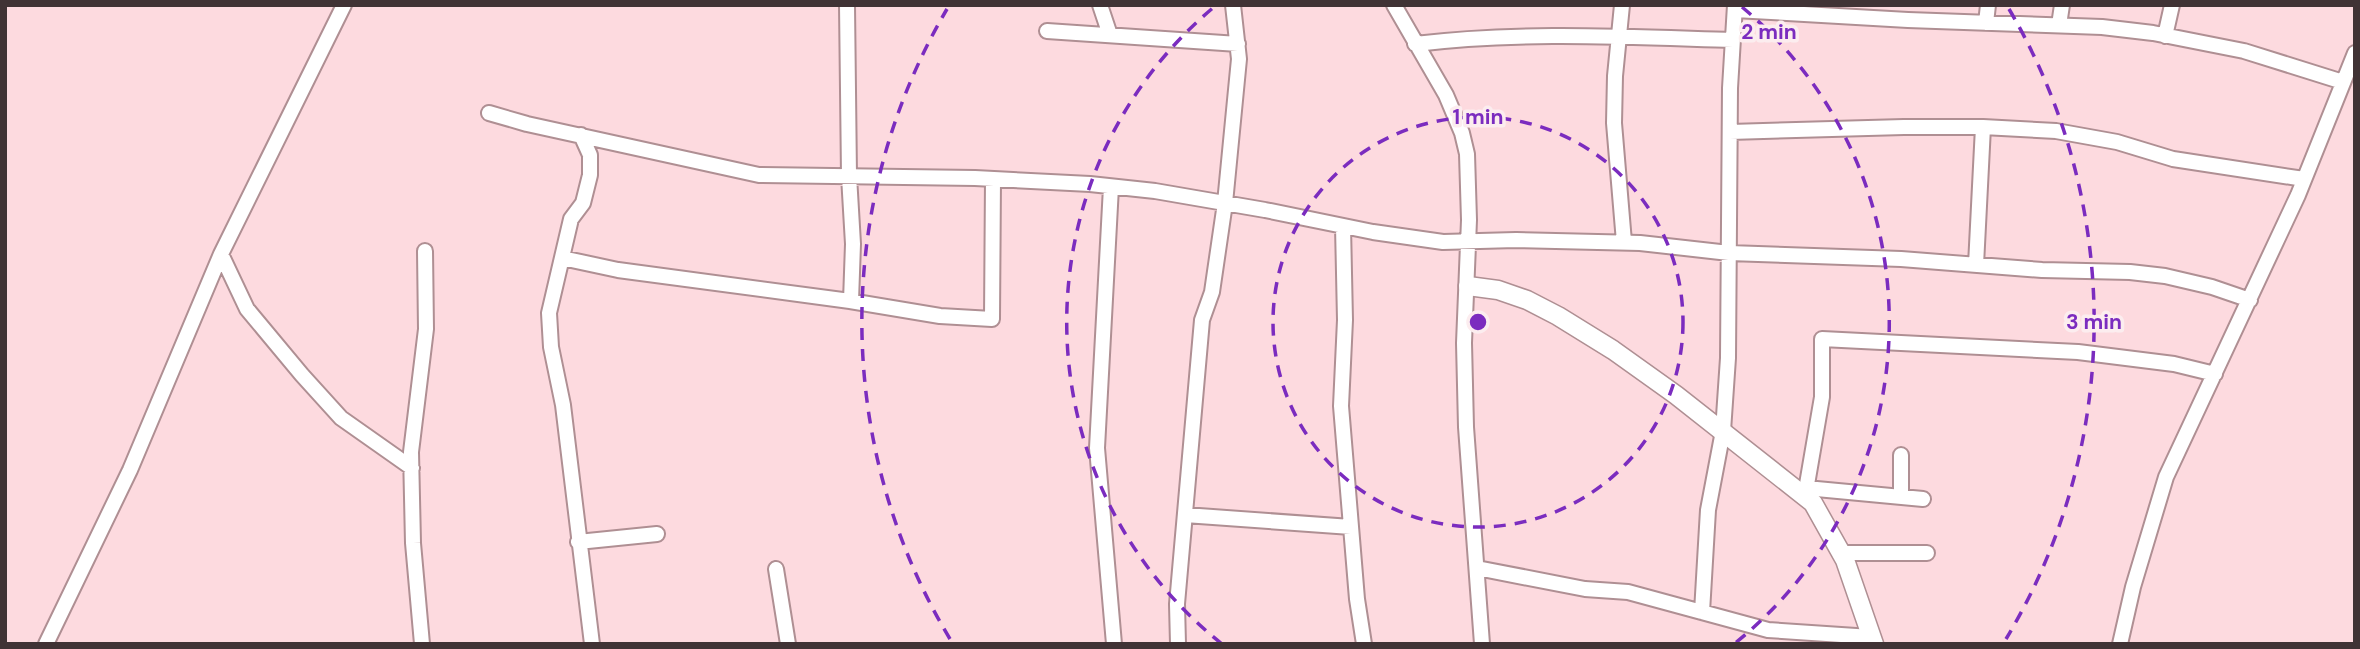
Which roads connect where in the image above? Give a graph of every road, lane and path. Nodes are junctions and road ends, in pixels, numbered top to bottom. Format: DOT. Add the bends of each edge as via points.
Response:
graph roads {
  1 [pos="344,5"];
  2 [pos="847,5"];
  3 [pos="1100,5"];
  4 [pos="1233,5"];
  5 [pos="1394,5"];
  6 [pos="1622,5"];
  7 [pos="1988,5"];
  8 [pos="2062,5"];
  9 [pos="2172,5"];
  10 [pos="1735,7"];
  11 [pos="1898,13"];
  12 [pos="1986,23"];
  13 [pos="2059,25"];
  14 [pos="1047,31"];
  15 [pos="1110,35"];
  16 [pos="2165,36"];
  17 [pos="1619,37"];
  18 [pos="1733,40"];
  19 [pos="1238,44"];
  20 [pos="1415,44"];
  21 [pos="2355,53"];
  22 [pos="2343,82"];
  23 [pos="489,113"];
  24 [pos="1983,127"];
  25 [pos="1730,132"];
  26 [pos="581,135"];
  27 [pos="849,176"];
  28 [pos="993,179"];
  29 [pos="2304,180"];
  30 [pos="1111,187"];
  31 [pos="1225,203"];
  32 [pos="1343,226"];
  33 [pos="1469,242"];
  34 [pos="1623,242"];
  35 [pos="425,251"];
  36 [pos="1729,253"];
  37 [pos="221,254"];
  38 [pos="562,258"];
  39 [pos="1976,265"];
  40 [pos="1468,286"];
  41 [pos="2250,300"];
  42 [pos="851,301"];
  43 [pos="2215,374"];
  44 [pos="1723,431"];
  45 [pos="1900,455"];
  46 [pos="412,468"];
  47 [pos="1806,492"];
  48 [pos="1901,497"];
  49 [pos="1923,499"];
  50 [pos="1185,515"];
  51 [pos="1351,527"];
  52 [pos="657,534"];
  53 [pos="578,542"];
  54 [pos="1842,553"];
  55 [pos="1927,553"];
  56 [pos="1477,568"];
  57 [pos="776,569"];
  58 [pos="1702,612"];
  59 [pos="1872,640"];
  60 [pos="46,644"];
  61 [pos="422,644"];
  62 [pos="592,644"];
  63 [pos="788,644"];
  64 [pos="1114,644"];
  65 [pos="1178,644"];
  66 [pos="1364,644"];
  67 [pos="1482,644"];
  68 [pos="2120,644"];
  1 -- 37 [label="street"];
  2 -- 27 [label="street"];
  3 -- 15 [label="street"];
  4 -- 19 [label="street"];
  5 -- 20 [label="street"];
  6 -- 17 [label="street"];
  7 -- 12 [label="street"];
  8 -- 13 [label="street"];
  9 -- 16 [label="street"];
  10 -- 11 [label="street"];
  10 -- 18 [label="street"];
  11 -- 12 [label="street"];
  12 -- 13 [label="street"];
  13 -- 16 [label="street"];
  14 -- 15 [label="street"];
  15 -- 19 [label="street"];
  16 -- 22 [label="street" via="2244,51"];
  17 -- 18 [label="street"];
  17 -- 20 [label="street" via="1455,39"];
  17 -- 34 [label="street" via="1614,123"];
  18 -- 25 [label="street"];
  19 -- 31 [label="street"];
  20 -- 33 [label="street" via="1446,95 1462,133"];
  21 -- 22 [label="street"];
  22 -- 29 [label="street"];
  23 -- 26 [label="street"];
  24 -- 25 [label="street"];
  24 -- 29 [label="street" via="2056,131 2173,159"];
  24 -- 39 [label="street"];
  25 -- 36 [label="street"];
  26 -- 27 [label="street" via="759,175"];
  26 -- 38 [label="street" via="590,155 590,175 583,203 571,219"];
  27 -- 28 [label="street"];
  27 -- 42 [label="street"];
  28 -- 30 [label="street"];
  28 -- 42 [label="street" via="992,319 940,316"];
  29 -- 41 [label="street"];
  30 -- 31 [label="street"];
  30 -- 64 [label="street" via="1097,448"];
  31 -- 32 [label="street"];
  31 -- 50 [label="street" via="1212,292 1202,320"];
  32 -- 33 [label="street"];
  32 -- 51 [label="street" via="1341,406"];
  33 -- 34 [label="street"];
  33 -- 40 [label="street"];
  34 -- 36 [label="street"];
  35 -- 46 [label="street" via="426,329"];
  36 -- 39 [label="street"];
  36 -- 44 [label="street"];
  37 -- 46 [label="street" via="247,309 302,375 341,418"];
  37 -- 60 [label="street" via="130,470"];
  38 -- 42 [label="street" via="618,270"];
  38 -- 53 [label="street" via="550,313 551,347 563,405"];
  39 -- 41 [label="street" via="2165,276"];
  40 -- 44 [label="street" via="1498,290 1558,316 1613,350"];
  40 -- 56 [label="street" via="1466,427"];
  41 -- 43 [label="street"];
  43 -- 47 [label="street" via="2078,352 1822,339 1822,397"];
  43 -- 68 [label="street" via="2166,477"];
  44 -- 47 [label="street"];
  44 -- 58 [label="street" via="1708,510"];
  45 -- 48 [label="street"];
  46 -- 61 [label="street" via="412,543"];
  47 -- 48 [label="street"];
  47 -- 54 [label="street"];
  48 -- 49 [label="street"];
  50 -- 51 [label="street"];
  50 -- 65 [label="street"];
  51 -- 66 [label="street"];
  52 -- 53 [label="street"];
  53 -- 62 [label="street"];
  54 -- 55 [label="street"];
  54 -- 59 [label="street"];
  56 -- 58 [label="street" via="1585,589 1628,592"];
  56 -- 67 [label="street"];
  57 -- 63 [label="street"];
  58 -- 59 [label="street" via="1768,630"];
}
